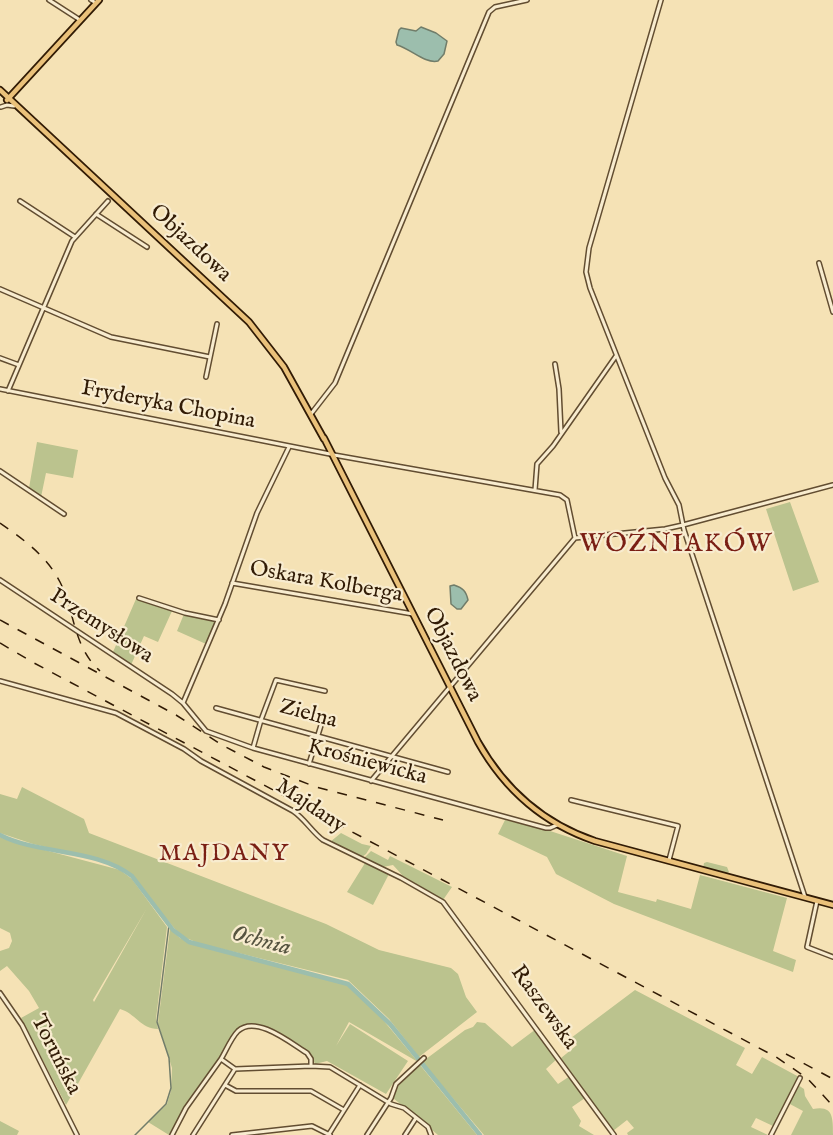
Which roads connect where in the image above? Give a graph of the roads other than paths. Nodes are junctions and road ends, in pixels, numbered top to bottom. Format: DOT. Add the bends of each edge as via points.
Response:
graph roads {
  1 [pos="49,0"];
  2 [pos="527,0"];
  3 [pos="661,0"];
  4 [pos="95,1"];
  5 [pos="80,20"];
  6 [pos="0,92"];
  7 [pos="8,99"];
  8 [pos="14,106"];
  9 [pos="0,107"];
  10 [pos="59,146"];
  11 [pos="20,201"];
  12 [pos="108,201"];
  13 [pos="96,214"];
  14 [pos="75,237"];
  15 [pos="147,247"];
  16 [pos="819,263"];
  17 [pos="0,289"];
  18 [pos="44,308"];
  19 [pos="833,312"];
  20 [pos="217,324"];
  21 [pos="616,356"];
  22 [pos="210,357"];
  23 [pos="0,358"];
  24 [pos="555,364"];
  25 [pos="20,365"];
  26 [pos="206,377"];
  27 [pos="0,389"];
  28 [pos="8,391"];
  29 [pos="311,414"];
  30 [pos="561,434"];
  31 [pos="289,446"];
  32 [pos="332,454"];
  33 [pos="0,471"];
  34 [pos="833,485"];
  35 [pos="535,490"];
  36 [pos="64,514"];
  37 [pos="683,525"];
  38 [pos="575,538"];
  39 [pos="0,580"];
  40 [pos="232,584"];
  41 [pos="139,598"];
  42 [pos="413,614"];
  43 [pos="219,620"];
  44 [pos="0,681"];
  45 [pos="450,687"];
  46 [pos="325,691"];
  47 [pos="183,703"];
  48 [pos="216,708"];
  49 [pos="261,720"];
  50 [pos="321,722"];
  51 [pos="317,735"];
  52 [pos="253,748"];
  53 [pos="391,756"];
  54 [pos="309,764"];
  55 [pos="448,772"];
  56 [pos="370,781"];
  57 [pos="571,800"];
  58 [pos="557,825"];
  59 [pos="669,861"];
  60 [pos="806,898"];
  61 [pos="817,901"];
  62 [pos="443,902"];
  63 [pos="833,905"];
  64 [pos="833,957"];
  65 [pos="0,993"];
  66 [pos="424,1058"];
  67 [pos="220,1059"];
  68 [pos="311,1066"];
  69 [pos="235,1070"];
  70 [pos="800,1078"];
  71 [pos="225,1085"];
  72 [pos="360,1085"];
  73 [pos="388,1102"];
  74 [pos="344,1110"];
  75 [pos="416,1118"];
  76 [pos="288,1128"];
  77 [pos="77,1135"];
  78 [pos="172,1135"];
  79 [pos="193,1135"];
  80 [pos="233,1135"];
  81 [pos="287,1135"];
  82 [pos="329,1135"];
  83 [pos="367,1135"];
  84 [pos="405,1135"];
  85 [pos="432,1135"];
  86 [pos="614,1135"];
  87 [pos="771,1135"];
  1 -- 5 [label="street"];
  2 -- 29 [label="street" via="489,12 335,383"];
  3 -- 21 [label="street" via="586,264 590,288"];
  4 -- 5 [label="main road"];
  5 -- 7 [label="main road"];
  6 -- 7 [label="main road, Objazdowa"];
  7 -- 8 [label="main road, Objazdowa"];
  7 -- 9 [label="street"];
  7 -- 10 [label="main road, Objazdowa"];
  8 -- 9 [label="street"];
  8 -- 10 [label="main road, Objazdowa"];
  10 -- 29 [label="main road, Objazdowa" via="242,315 276,355"];
  11 -- 14 [label="street"];
  12 -- 13 [label="street"];
  13 -- 14 [label="street"];
  13 -- 15 [label="street"];
  14 -- 18 [label="street"];
  16 -- 19 [label="street"];
  17 -- 18 [label="street"];
  18 -- 22 [label="street" via="111,337"];
  18 -- 25 [label="street"];
  20 -- 22 [label="street"];
  21 -- 30 [label="street"];
  21 -- 37 [label="street" via="679,505"];
  22 -- 26 [label="street"];
  23 -- 25 [label="street"];
  24 -- 30 [label="street"];
  25 -- 28 [label="street"];
  27 -- 28 [label="street, Fryderyka Chopina"];
  28 -- 31 [label="street, Fryderyka Chopina"];
  29 -- 32 [label="main road, Objazdowa"];
  30 -- 35 [label="street" via="537,464"];
  31 -- 32 [label="street, Fryderyka Chopina"];
  31 -- 40 [label="street" via="257,513"];
  32 -- 35 [label="street, Fryderyka Chopina"];
  32 -- 42 [label="main road, Objazdowa"];
  33 -- 36 [label="street"];
  34 -- 37 [label="street"];
  35 -- 38 [label="street, Fryderyka Chopina" via="567,500"];
  37 -- 38 [label="street"];
  37 -- 60 [label="street"];
  38 -- 45 [label="street"];
  39 -- 47 [label="street, Przemysłowa"];
  40 -- 42 [label="street, Oskara Kolberga"];
  40 -- 43 [label="street"];
  41 -- 43 [label="street"];
  42 -- 45 [label="main road, Objazdowa"];
  43 -- 47 [label="street"];
  44 -- 62 [label="street, Majdany" via="116,713 293,810 323,840"];
  45 -- 53 [label="street"];
  45 -- 58 [label="main road, Objazdowa" via="498,774 522,800"];
  46 -- 49 [label="street" via="276,680"];
  47 -- 52 [label="street, Krośniewicka" via="206,731"];
  48 -- 49 [label="street, Zielna"];
  49 -- 51 [label="street, Zielna"];
  49 -- 52 [label="street"];
  50 -- 51 [label="street"];
  51 -- 53 [label="street, Zielna"];
  51 -- 54 [label="street"];
  52 -- 54 [label="street, Krośniewicka"];
  53 -- 55 [label="street, Zielna"];
  53 -- 56 [label="street"];
  54 -- 56 [label="street, Krośniewicka"];
  56 -- 58 [label="street, Krośniewicka" via="546,828"];
  57 -- 59 [label="street" via="678,826"];
  58 -- 59 [label="main road, Objazdowa" via="595,841"];
  59 -- 60 [label="main road, Objazdowa"];
  60 -- 61 [label="main road, Objazdowa"];
  61 -- 63 [label="main road, Objazdowa"];
  61 -- 64 [label="street" via="807,947"];
  62 -- 86 [label="street, Raszewska"];
  65 -- 77 [label="street, Toruńska" via="22,1025"];
  66 -- 73 [label="street" via="396,1084"];
  67 -- 68 [label="street" via="239,1030 262,1027 307,1053"];
  67 -- 69 [label="street"];
  67 -- 78 [label="street"];
  68 -- 69 [label="street"];
  68 -- 72 [label="street" via="330,1067"];
  69 -- 71 [label="street"];
  70 -- 87 [label="street"];
  71 -- 74 [label="street" via="236,1091 313,1091"];
  71 -- 79 [label="street"];
  72 -- 73 [label="street"];
  72 -- 74 [label="street"];
  73 -- 75 [label="street"];
  73 -- 83 [label="street"];
  74 -- 82 [label="street"];
  75 -- 84 [label="street"];
  75 -- 85 [label="street"];
  76 -- 80 [label="street"];
  76 -- 81 [label="street"];
  76 -- 82 [label="street" via="315,1126"];
}
